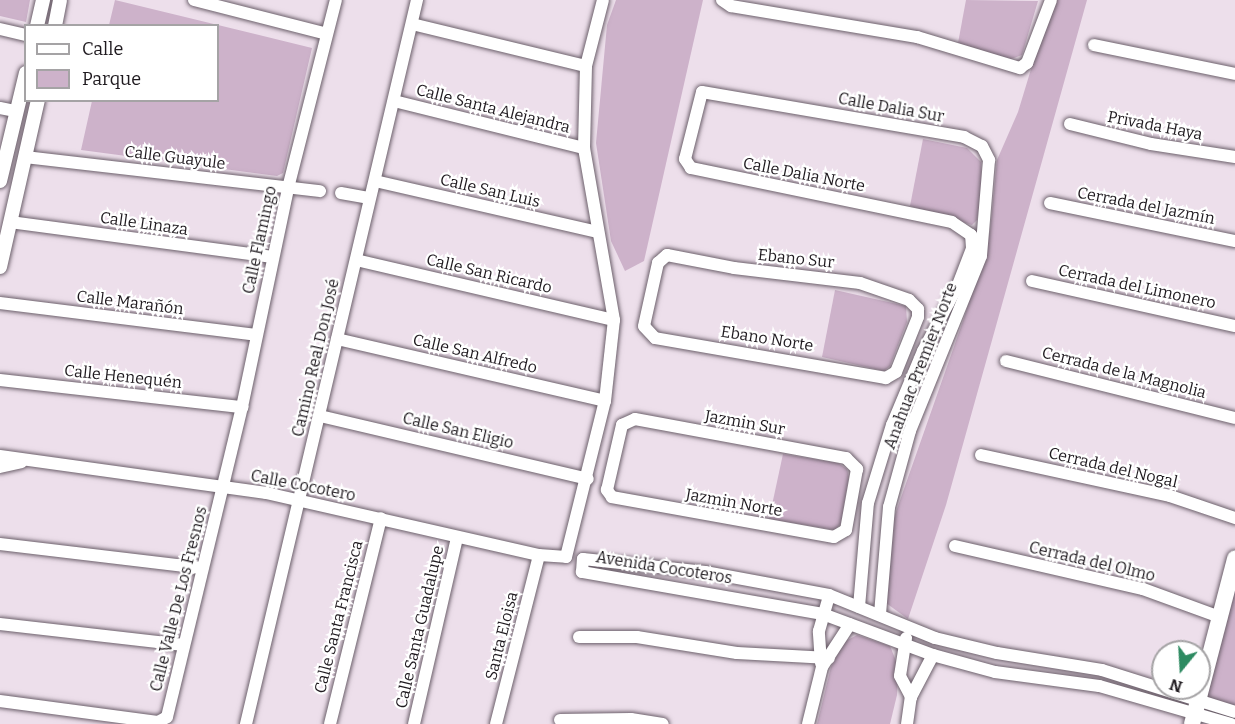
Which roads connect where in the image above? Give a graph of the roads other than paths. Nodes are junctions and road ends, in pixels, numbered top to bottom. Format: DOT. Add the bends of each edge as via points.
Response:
graph roads {
  1 [pos="43,0"];
  2 [pos="60,0"];
  3 [pos="194,0"];
  4 [pos="336,0"];
  5 [pos="417,0"];
  6 [pos="603,0"];
  7 [pos="722,0"];
  8 [pos="1051,0"];
  9 [pos="37,24"];
  10 [pos="55,24"];
  11 [pos="412,24"];
  12 [pos="0,29"];
  13 [pos="327,34"];
  14 [pos="24,35"];
  15 [pos="1094,45"];
  16 [pos="586,66"];
  17 [pos="1235,74"];
  18 [pos="24,81"];
  19 [pos="702,93"];
  20 [pos="394,101"];
  21 [pos="38,102"];
  22 [pos="0,108"];
  23 [pos="16,111"];
  24 [pos="1070,124"];
  25 [pos="584,148"];
  26 [pos="26,157"];
  27 [pos="1235,157"];
  28 [pos="0,181"];
  29 [pos="375,181"];
  30 [pos="288,188"];
  31 [pos="320,191"];
  32 [pos="341,193"];
  33 [pos="370,198"];
  34 [pos="1050,203"];
  35 [pos="10,222"];
  36 [pos="598,232"];
  37 [pos="971,235"];
  38 [pos="985,236"];
  39 [pos="1235,241"];
  40 [pos="273,257"];
  41 [pos="356,260"];
  42 [pos="0,267"];
  43 [pos="1032,281"];
  44 [pos="963,286"];
  45 [pos="651,291"];
  46 [pos="0,303"];
  47 [pos="614,320"];
  48 [pos="1235,327"];
  49 [pos="256,335"];
  50 [pos="337,339"];
  51 [pos="907,346"];
  52 [pos="923,351"];
  53 [pos="941,356"];
  54 [pos="1006,361"];
  55 [pos="0,380"];
  56 [pos="605,401"];
  57 [pos="242,407"];
  58 [pos="320,416"];
  59 [pos="1235,418"];
  60 [pos="614,453"];
  61 [pos="981,455"];
  62 [pos="0,456"];
  63 [pos="25,461"];
  64 [pos="0,467"];
  65 [pos="588,479"];
  66 [pos="222,488"];
  67 [pos="852,499"];
  68 [pos="301,500"];
  69 [pos="868,503"];
  70 [pos="890,507"];
  71 [pos="381,518"];
  72 [pos="1235,518"];
  73 [pos="457,538"];
  74 [pos="0,544"];
  75 [pos="955,546"];
  76 [pos="539,555"];
  77 [pos="1235,559"];
  78 [pos="202,568"];
  79 [pos="829,595"];
  80 [pos="859,607"];
  81 [pos="823,614"];
  82 [pos="880,615"];
  83 [pos="1220,617"];
  84 [pos="0,624"];
  85 [pos="850,624"];
  86 [pos="909,629"];
  87 [pos="579,637"];
  88 [pos="184,645"];
  89 [pos="904,645"];
  90 [pos="933,655"];
  91 [pos="823,660"];
  92 [pos="910,696"];
  93 [pos="0,701"];
  94 [pos="1235,712"];
  95 [pos="1195,713"];
  96 [pos="560,720"];
  97 [pos="122,721"];
  98 [pos="246,724"];
  99 [pos="330,724"];
  100 [pos="414,724"];
  101 [pos="496,724"];
  102 [pos="663,724"];
  103 [pos="808,724"];
  104 [pos="907,724"];
  105 [pos="1231,724"];
  1 -- 9 [label="street"];
  2 -- 10 [label="street"];
  3 -- 13 [label="street"];
  4 -- 13 [label="street, Calle Flamingo"];
  5 -- 11 [label="street, Camino Real Don José"];
  6 -- 16 [label="street"];
  7 -- 8 [label="street" via="731,6 917,38 1023,68"];
  11 -- 16 [label="street"];
  11 -- 20 [label="street, Camino Real Don José"];
  12 -- 14 [label="street"];
  13 -- 30 [label="street, Calle Flamingo"];
  15 -- 17 [label="street"];
  16 -- 25 [label="street"];
  18 -- 23 [label="street"];
  19 -- 37 [label="street, Calle Dalia Norte" via="685,159 691,168 952,222"];
  19 -- 38 [label="street, Calle Dalia Sur" via="975,141 989,160"];
  20 -- 25 [label="street, Calle Santa Alejandra"];
  20 -- 29 [label="street, Camino Real Don José"];
  21 -- 26 [label="street"];
  22 -- 23 [label="street"];
  23 -- 28 [label="street"];
  24 -- 27 [label="street, Privada Haya" via="1132,140"];
  25 -- 36 [label="street"];
  26 -- 30 [label="street, Calle Guayule"];
  26 -- 35 [label="street"];
  29 -- 33 [label="street, Camino Real Don José"];
  29 -- 36 [label="street, Calle San Luis"];
  30 -- 31 [label="street, Calle Guayule"];
  30 -- 40 [label="street, Calle Flamingo"];
  32 -- 33 [label="street"];
  33 -- 41 [label="street, Camino Real Don José"];
  34 -- 39 [label="street, Cerrada del Jazmín"];
  35 -- 40 [label="street, Calle Linaza"];
  35 -- 42 [label="street"];
  36 -- 47 [label="street"];
  37 -- 38 [label="street, Calle Dalia Norte"];
  37 -- 44 [label="street, Anahuac Premier Norte" via="972,248"];
  38 -- 44 [label="street, Anahuac Premier Norte"];
  40 -- 49 [label="street, Calle Flamingo"];
  41 -- 47 [label="street, Calle San Ricardo"];
  41 -- 50 [label="street, Camino Real Don José"];
  43 -- 48 [label="street, Cerrada del Limonero"];
  44 -- 52 [label="street, Anahuac Premier Norte"];
  44 -- 53 [label="street, Anahuac Premier Norte"];
  45 -- 51 [label="street, Ebano Norte" via="644,326 656,338 886,378 896,372"];
  45 -- 51 [label="street, Ebano Sur" via="658,263 667,255 734,268 860,283 909,300 918,309"];
  46 -- 49 [label="street, Calle Marañón"];
  47 -- 56 [label="street"];
  49 -- 57 [label="street, Calle Flamingo"];
  50 -- 56 [label="street, Calle San Alfredo"];
  50 -- 58 [label="street, Camino Real Don José"];
  51 -- 52 [label="street"];
  52 -- 53 [label="street"];
  52 -- 69 [label="street, Anahuac Premier Norte" via="892,425"];
  53 -- 70 [label="street, Anahuac Premier Norte" via="910,432"];
  54 -- 59 [label="street, Cerrada de la Magnolia"];
  55 -- 57 [label="street, Calle Henequén"];
  56 -- 65 [label="street"];
  57 -- 66 [label="street, Calle Flamingo"];
  58 -- 65 [label="street, Calle San Eligio"];
  58 -- 68 [label="street, Camino Real Don José"];
  60 -- 67 [label="street, Jazmin Sur" via="622,425 635,419 846,458 857,469"];
  60 -- 67 [label="street, Jazmin Norte" via="607,490 619,500 834,537 846,531"];
  61 -- 72 [label="street, Cerrada del Nogal" via="1170,496"];
  62 -- 63 [label="street, Calle Cocotero"];
  63 -- 64 [label="street, Calle Cocotero"];
  63 -- 66 [label="street, Calle Cocotero"];
  65 -- 76 [label="street, Calle Cocotero" via="569,553 563,559"];
  66 -- 68 [label="street, Calle Cocotero"];
  66 -- 78 [label="street, Calle Valle De Los Fresnos"];
  67 -- 69 [label="street"];
  68 -- 71 [label="street, Calle Cocotero"];
  68 -- 98 [label="street, Camino Real Don José"];
  69 -- 70 [label="street"];
  69 -- 80 [label="street, Anahuac Premier Norte"];
  70 -- 82 [label="street, Anahuac Premier Norte"];
  71 -- 73 [label="street, Calle Cocotero"];
  71 -- 99 [label="street, Calle Santa Francisca"];
  73 -- 76 [label="street, Calle Cocotero"];
  73 -- 100 [label="street, Calle Santa Guadalupe"];
  74 -- 78 [label="street"];
  75 -- 83 [label="street, Cerrada del Olmo" via="1143,589"];
  76 -- 101 [label="street, Santa Eloisa"];
  77 -- 83 [label="main road"];
  78 -- 88 [label="street, Calle Valle De Los Fresnos"];
  79 -- 80 [label="street, Avenida Cocoteros"];
  79 -- 81 [label="street"];
  79 -- 81 [label="street, Avenida Cocoteros" via="705,572 583,559 582,572"];
  80 -- 82 [label="street, Avenida Cocoteros"];
  81 -- 85 [label="street, Avenida Cocoteros"];
  81 -- 91 [label="street"];
  82 -- 86 [label="street, Avenida Cocoteros"];
  83 -- 95 [label="main road"];
  84 -- 88 [label="street"];
  85 -- 89 [label="street, Avenida Cocoteros"];
  85 -- 91 [label="street"];
  86 -- 89 [label="street"];
  86 -- 95 [label="street, Avenida Cocoteros" via="997,654 1102,670"];
  87 -- 91 [label="street" via="637,637 737,653"];
  88 -- 97 [label="street, Calle Valle De Los Fresnos" via="167,717 158,722"];
  89 -- 90 [label="street, Avenida Cocoteros"];
  89 -- 92 [label="street" via="900,676"];
  90 -- 92 [label="street"];
  90 -- 95 [label="street, Avenida Cocoteros" via="995,672 1099,686"];
  91 -- 103 [label="street"];
  92 -- 104 [label="street"];
  93 -- 97 [label="street"];
  94 -- 95 [label="street"];
  95 -- 105 [label="street"];
  96 -- 102 [label="street" via="631,719"];
}
